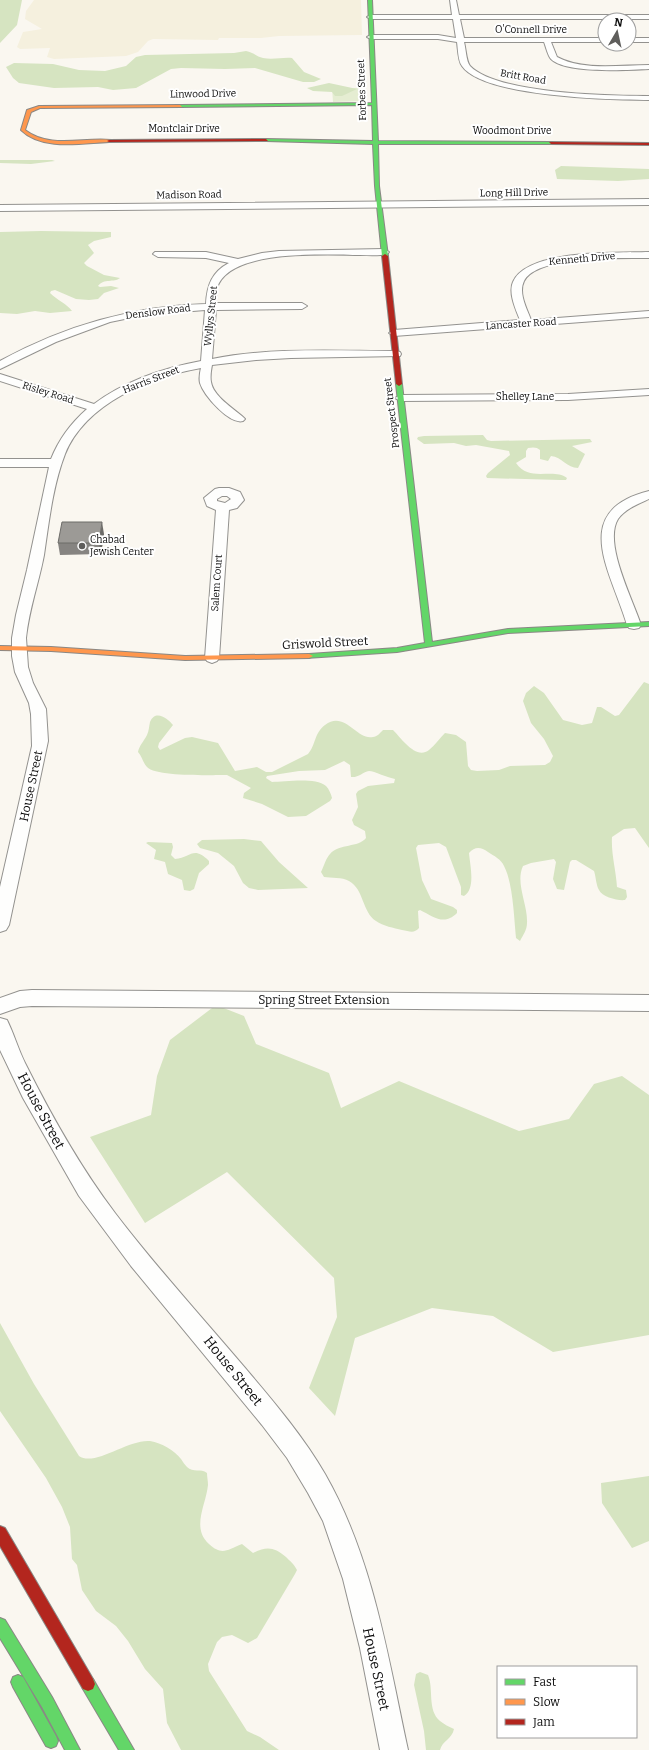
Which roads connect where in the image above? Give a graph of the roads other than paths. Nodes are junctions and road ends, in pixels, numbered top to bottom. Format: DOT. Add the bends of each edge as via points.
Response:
graph roads {
  1 [pos="370,0"];
  2 [pos="453,0"];
  3 [pos="370,17"];
  4 [pos="456,17"];
  5 [pos="649,17"];
  6 [pos="371,39"];
  7 [pos="458,40"];
  8 [pos="547,40"];
  9 [pos="597,40"];
  10 [pos="637,40"];
  11 [pos="649,40"];
  12 [pos="649,67"];
  13 [pos="649,98"];
  14 [pos="374,104"];
  15 [pos="33,108"];
  16 [pos="375,142"];
  17 [pos="649,144"];
  18 [pos="376,179"];
  19 [pos="649,202"];
  20 [pos="379,204"];
  21 [pos="0,208"];
  22 [pos="384,252"];
  23 [pos="158,254"];
  24 [pos="649,255"];
  25 [pos="239,262"];
  26 [pos="302,306"];
  27 [pos="210,308"];
  28 [pos="649,314"];
  29 [pos="527,324"];
  30 [pos="394,333"];
  31 [pos="396,354"];
  32 [pos="206,362"];
  33 [pos="0,366"];
  34 [pos="0,377"];
  35 [pos="649,392"];
  36 [pos="401,398"];
  37 [pos="96,408"];
  38 [pos="239,418"];
  39 [pos="0,462"];
  40 [pos="56,463"];
  41 [pos="649,495"];
  42 [pos="223,507"];
  43 [pos="649,624"];
  44 [pos="634,625"];
  45 [pos="429,645"];
  46 [pos="0,648"];
  47 [pos="19,648"];
  48 [pos="212,658"];
  49 [pos="0,925"];
  50 [pos="649,1003"];
  51 [pos="0,1006"];
  52 [pos="0,1026"];
  53 [pos="0,1533"];
  54 [pos="0,1625"];
  55 [pos="15,1676"];
  56 [pos="56,1750"];
  57 [pos="73,1750"];
  58 [pos="127,1750"];
  59 [pos="394,1750"];
  1 -- 3 [label="main road, Forbes Street"];
  2 -- 4 [label="street, Britt Road"];
  3 -- 4 [label="street"];
  3 -- 6 [label="main road, Forbes Street"];
  4 -- 5 [label="street"];
  4 -- 7 [label="street, Britt Road"];
  6 -- 7 [label="street, O'Connell Drive" via="439,42"];
  6 -- 14 [label="main road, Forbes Street"];
  7 -- 8 [label="street, O'Connell Drive"];
  7 -- 13 [label="street, Britt Road" via="466,67 473,74 486,79 579,96"];
  8 -- 9 [label="street, O'Connell Drive"];
  8 -- 12 [label="street" via="554,58 565,64 588,67"];
  10 -- 11 [label="street"];
  14 -- 15 [label="main road, Linwood Drive"];
  14 -- 16 [label="main road, Forbes Street"];
  15 -- 16 [label="main road, Montclair Drive" via="29,111 23,130 29,136 46,141"];
  16 -- 17 [label="main road, Woodmont Drive"];
  16 -- 18 [label="main road, Forbes Street"];
  18 -- 20 [label="main road, Prospect Street"];
  19 -- 20 [label="street, Long Hill Drive"];
  20 -- 21 [label="street, Madison Road"];
  20 -- 22 [label="main road, Prospect Street"];
  22 -- 25 [label="street, Wyllys Street" via="282,253"];
  22 -- 30 [label="main road, Prospect Street"];
  23 -- 25 [label="street" via="206,255"];
  24 -- 29 [label="street, Kenneth Drive" via="565,259 528,269 520,277 517,286"];
  25 -- 27 [label="street, Wyllys Street" via="215,280"];
  26 -- 27 [label="street, Denslow Road"];
  27 -- 32 [label="street, Wyllys Street"];
  27 -- 33 [label="street, Denslow Road" via="159,310 106,320 47,342"];
  28 -- 29 [label="street, Lancaster Road"];
  29 -- 30 [label="street, Lancaster Road"];
  30 -- 31 [label="main road, Prospect Street"];
  31 -- 32 [label="street, Harris Street" via="262,356"];
  31 -- 36 [label="main road, Prospect Street"];
  32 -- 37 [label="street, Harris Street" via="142,381"];
  32 -- 38 [label="street, Wyllys Street" via="205,382 209,391 220,404"];
  34 -- 37 [label="street, Risley Road"];
  35 -- 36 [label="street, Shelley Lane" via="568,397"];
  36 -- 45 [label="main road, Prospect Street"];
  37 -- 40 [label="street, Harris Street" via="70,434"];
  39 -- 40 [label="street"];
  40 -- 47 [label="street, Harris Street" via="21,620"];
  41 -- 44 [label="street" via="630,502 620,510 612,519 607,533 609,553"];
  42 -- 48 [label="street, Salem Court"];
  43 -- 44 [label="main road, Griswold Street"];
  44 -- 45 [label="main road, Griswold Street" via="496,632"];
  45 -- 48 [label="main road, Griswold Street" via="347,654"];
  46 -- 47 [label="main road, Griswold Street"];
  47 -- 48 [label="main road, Griswold Street"];
  47 -- 49 [label="street, House Street" via="22,672 40,717 40,746"];
  50 -- 51 [label="street, Spring Street Extension" via="32,998"];
  52 -- 59 [label="street, House Street" via="16,1065 94,1202 273,1422 320,1489 338,1529 355,1578"];
  53 -- 58 [label="main road"];
  54 -- 57 [label="main road"];
  55 -- 56 [label="main road"];
}
